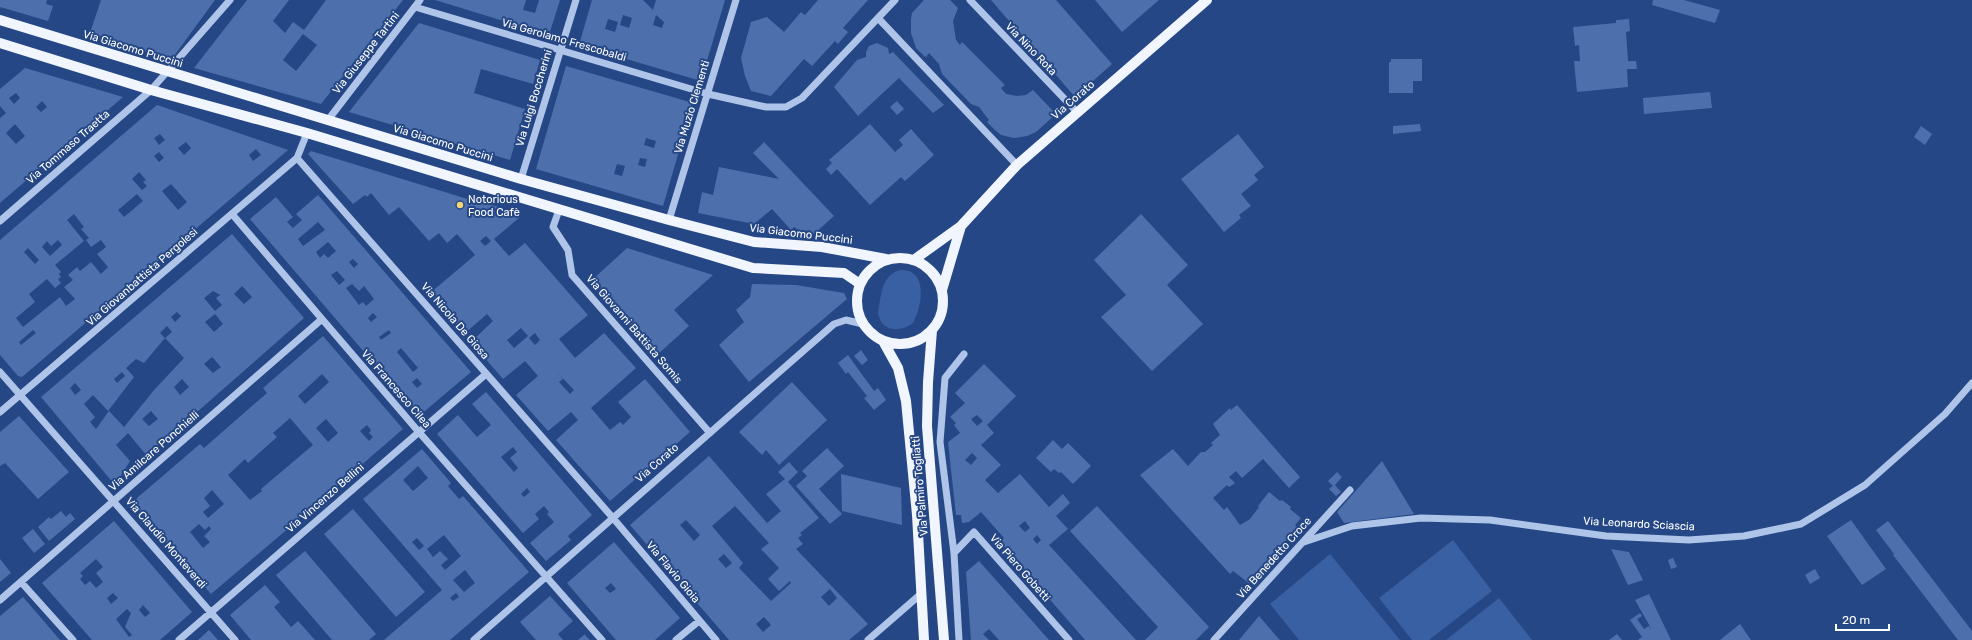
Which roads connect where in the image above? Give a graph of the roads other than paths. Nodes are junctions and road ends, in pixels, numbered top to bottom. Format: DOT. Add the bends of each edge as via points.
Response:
graph roads {
  1 [pos="230,0"];
  2 [pos="420,0"];
  3 [pos="576,0"];
  4 [pos="736,0"];
  5 [pos="895,0"];
  6 [pos="970,0"];
  7 [pos="1207,0"];
  8 [pos="415,7"];
  9 [pos="878,18"];
  10 [pos="0,20"];
  11 [pos="0,43"];
  12 [pos="560,50"];
  13 [pos="167,72"];
  14 [pos="151,90"];
  15 [pos="708,94"];
  16 [pos="1077,112"];
  17 [pos="328,120"];
  18 [pos="307,134"];
  19 [pos="297,158"];
  20 [pos="1017,165"];
  21 [pos="521,179"];
  22 [pos="559,210"];
  23 [pos="232,214"];
  24 [pos="669,220"];
  25 [pos="0,221"];
  26 [pos="961,226"];
  27 [pos="886,259"];
  28 [pos="914,259"];
  29 [pos="860,284"];
  30 [pos="942,290"];
  31 [pos="322,319"];
  32 [pos="863,324"];
  33 [pos="932,330"];
  34 [pos="883,341"];
  35 [pos="964,354"];
  36 [pos="0,372"];
  37 [pos="486,374"];
  38 [pos="1972,383"];
  39 [pos="20,395"];
  40 [pos="0,412"];
  41 [pos="418,431"];
  42 [pos="710,433"];
  43 [pos="1350,490"];
  44 [pos="114,500"];
  45 [pos="613,518"];
  46 [pos="1304,542"];
  47 [pos="954,553"];
  48 [pos="546,577"];
  49 [pos="21,582"];
  50 [pos="922,593"];
  51 [pos="0,600"];
  52 [pos="211,612"];
  53 [pos="699,621"];
  54 [pos="73,640"];
  55 [pos="179,640"];
  56 [pos="235,640"];
  57 [pos="474,640"];
  58 [pos="602,640"];
  59 [pos="676,640"];
  60 [pos="716,640"];
  61 [pos="868,640"];
  62 [pos="924,640"];
  63 [pos="944,640"];
  64 [pos="959,640"];
  65 [pos="1069,640"];
  66 [pos="1214,640"];
  1 -- 13 [label="street, Via Tommaso Traetta"];
  2 -- 8 [label="street, Via Giuseppe Tartini"];
  3 -- 12 [label="street, Via Luigi Boccherini"];
  4 -- 15 [label="street, Via Muzio Clementi"];
  5 -- 9 [label="street, Via Gerolamo Frescobaldi"];
  6 -- 16 [label="street, Via Nino Rota"];
  7 -- 16 [label="main road, Via Corato"];
  8 -- 12 [label="street, Via Gerolamo Frescobaldi"];
  8 -- 17 [label="street, Via Giuseppe Tartini"];
  9 -- 15 [label="street, Via Gerolamo Frescobaldi" via="802,98 786,107 766,108"];
  9 -- 20 [label="street"];
  10 -- 13 [label="main road, Via Giacomo Puccini"];
  11 -- 14 [label="main road"];
  12 -- 15 [label="street, Via Gerolamo Frescobaldi"];
  12 -- 21 [label="street, Via Luigi Boccherini"];
  13 -- 14 [label="street, Via Tommaso Traetta"];
  13 -- 17 [label="main road, Via Giacomo Puccini"];
  14 -- 18 [label="main road"];
  14 -- 25 [label="street, Via Tommaso Traetta"];
  15 -- 24 [label="street, Via Muzio Clementi"];
  16 -- 20 [label="main road, Via Corato"];
  17 -- 21 [label="main road, Via Giacomo Puccini"];
  18 -- 19 [label="street"];
  18 -- 22 [label="main road"];
  19 -- 23 [label="street, Via Giovanbattista Pergolesi"];
  19 -- 37 [label="street, Via Nicola De Giosa"];
  20 -- 26 [label="main road, Via Corato"];
  21 -- 24 [label="main road, Via Giacomo Puccini"];
  22 -- 29 [label="main road" via="753,268 844,273"];
  22 -- 42 [label="street, Via Giovanni Battista Somis" via="553,227 568,250 572,275"];
  23 -- 31 [label="street, Via Francesco Cilea"];
  23 -- 39 [label="street, Via Giovanbattista Pergolesi"];
  24 -- 27 [label="main road, Via Giacomo Puccini" via="754,242 822,247"];
  26 -- 28 [label="main road, Via Corato"];
  26 -- 30 [label="main road, Via Corato"];
  27 -- 28 [label="main road, Via Corato"];
  27 -- 29 [label="main road" via="866,273"];
  28 -- 30 [label="main road, Via Corato" via="927,266 937,277"];
  29 -- 32 [label="main road" via="857,301 858,313"];
  30 -- 33 [label="main road, Via Corato" via="940,318"];
  31 -- 41 [label="street, Via Francesco Cilea"];
  31 -- 44 [label="street, Via Amilcare Ponchielli"];
  32 -- 34 [label="main road"];
  32 -- 42 [label="street, Via Corato" via="846,320 834,324"];
  33 -- 34 [label="main road, Via Corato" via="922,339 909,343 895,344"];
  33 -- 63 [label="main road, Via Palmiro Togliatti" via="927,426"];
  34 -- 50 [label="main road, Via Palmiro Togliatti" via="898,368 906,401"];
  35 -- 47 [label="street" via="945,378 940,442"];
  36 -- 39 [label="street, Via Claudio Monteverdi"];
  37 -- 41 [label="street, Via Vincenzo Bellini"];
  37 -- 45 [label="street, Via Nicola De Giosa"];
  38 -- 46 [label="street, Via Leonardo Sciascia" via="1944,414 1866,485 1801,524 1744,536 1689,540 1606,536 1490,520 1421,518 1352,526"];
  39 -- 40 [label="street, Via Giovanbattista Pergolesi"];
  39 -- 44 [label="street, Via Claudio Monteverdi"];
  41 -- 48 [label="street, Via Francesco Cilea"];
  41 -- 52 [label="street, Via Vincenzo Bellini"];
  42 -- 45 [label="street, Via Corato"];
  43 -- 46 [label="street, Via Benedetto Croce"];
  44 -- 49 [label="street, Via Amilcare Ponchielli"];
  44 -- 52 [label="street, Via Claudio Monteverdi"];
  45 -- 48 [label="street, Via Corato"];
  45 -- 53 [label="street, Via Flavio Gioia"];
  46 -- 66 [label="street, Via Benedetto Croce"];
  47 -- 64 [label="street"];
  47 -- 65 [label="street, Via Piero Gobetti" via="974,532"];
  48 -- 57 [label="street, Via Corato"];
  48 -- 58 [label="street, Via Francesco Cilea"];
  49 -- 51 [label="street, Via Amilcare Ponchielli"];
  49 -- 54 [label="street"];
  50 -- 61 [label="street"];
  50 -- 62 [label="main road, Via Palmiro Togliatti"];
  52 -- 55 [label="street, Via Vincenzo Bellini"];
  52 -- 56 [label="street, Via Claudio Monteverdi"];
  53 -- 59 [label="street"];
  53 -- 60 [label="street, Via Flavio Gioia"];
}
